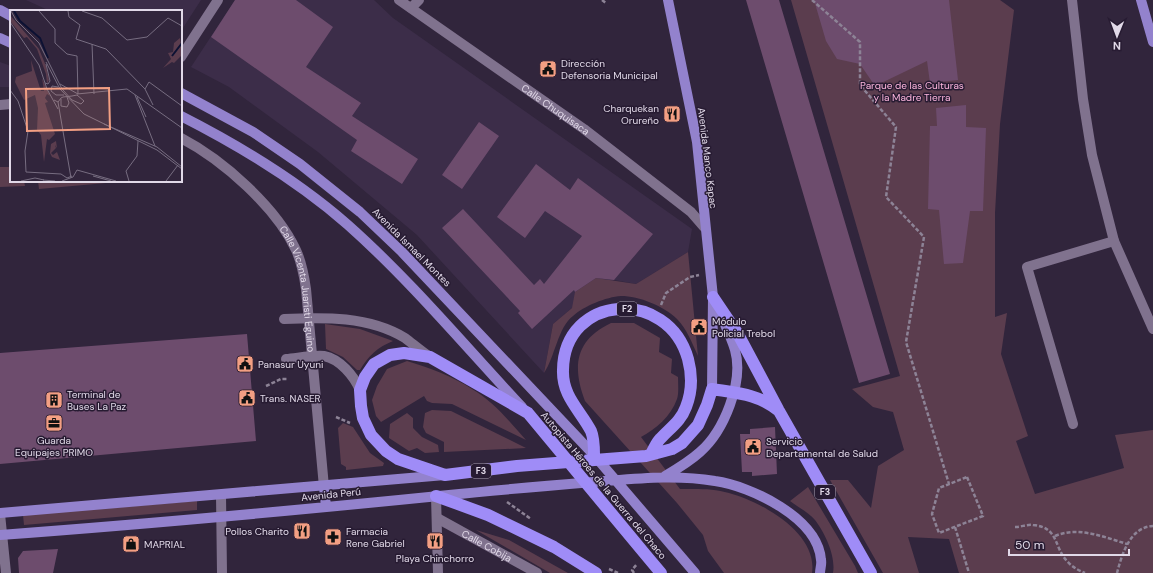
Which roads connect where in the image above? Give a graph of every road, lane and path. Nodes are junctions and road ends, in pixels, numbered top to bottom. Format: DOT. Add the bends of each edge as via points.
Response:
graph roads {
  1 [pos="218,0"];
  2 [pos="399,0"];
  3 [pos="418,0"];
  4 [pos="602,0"];
  5 [pos="668,0"];
  6 [pos="812,0"];
  7 [pos="1072,0"];
  8 [pos="1141,0"];
  9 [pos="606,3"];
  10 [pos="411,8"];
  11 [pos="0,10"];
  12 [pos="10,15"];
  13 [pos="0,38"];
  14 [pos="1153,42"];
  15 [pos="10,43"];
  16 [pos="182,55"];
  17 [pos="182,94"];
  18 [pos="10,104"];
  19 [pos="0,105"];
  20 [pos="182,116"];
  21 [pos="182,138"];
  22 [pos="704,227"];
  23 [pos="1114,242"];
  24 [pos="709,274"];
  25 [pos="713,297"];
  26 [pos="657,317"];
  27 [pos="309,318"];
  28 [pos="284,319"];
  29 [pos="1153,329"];
  30 [pos="311,357"];
  31 [pos="430,357"];
  32 [pos="286,359"];
  33 [pos="288,379"];
  34 [pos="266,386"];
  35 [pos="712,388"];
  36 [pos="360,390"];
  37 [pos="736,393"];
  38 [pos="779,411"];
  39 [pos="528,413"];
  40 [pos="336,417"];
  41 [pos="354,424"];
  42 [pos="1074,424"];
  43 [pos="594,455"];
  44 [pos="648,455"];
  45 [pos="446,476"];
  46 [pos="665,476"];
  47 [pos="949,484"];
  48 [pos="324,487"];
  49 [pos="221,495"];
  50 [pos="436,496"];
  51 [pos="326,507"];
  52 [pos="0,513"];
  53 [pos="221,517"];
  54 [pos="437,518"];
  55 [pos="1153,526"];
  56 [pos="955,527"];
  57 [pos="1015,527"];
  58 [pos="1,535"];
  59 [pos="1055,536"];
  60 [pos="1127,544"];
  61 [pos="695,572"];
  62 [pos="6,573"];
  63 [pos="222,573"];
  64 [pos="438,573"];
  65 [pos="537,573"];
  66 [pos="596,573"];
  67 [pos="661,573"];
  68 [pos="820,573"];
  69 [pos="871,573"];
  70 [pos="969,573"];
  71 [pos="1085,573"];
  72 [pos="1117,573"];
  1 -- 16 [label="street"];
  2 -- 10 [label="street, Calle Chuquisaca"];
  3 -- 10 [label="street"];
  4 -- 9 [label="path"];
  5 -- 22 [label="main road, Avenida Manco Kapac" via="696,142"];
  6 -- 47 [label="path" via="860,42 860,85 896,127 886,197 924,237 906,342"];
  7 -- 23 [label="street" via="1092,155"];
  8 -- 14 [label="main road"];
  10 -- 22 [label="street, Calle Chuquisaca" via="584,129 691,212"];
  11 -- 12 [label="main road"];
  13 -- 15 [label="main road"];
  17 -- 43 [label="main road, Avenida Ismael Montes" via="253,132 300,164 360,212 402,252"];
  18 -- 19 [label="street"];
  20 -- 39 [label="main road" via="221,136 281,174 347,225 395,270"];
  21 -- 27 [label="street, Calle Vicenta Juaristi Eguino" via="194,144 227,170 274,216 286,232 303,268"];
  22 -- 24 [label="main road, Avenida Manco Kapac"];
  23 -- 29 [label="street"];
  23 -- 42 [label="street" via="1027,267"];
  24 -- 25 [label="main road, Avenida Manco Kapac"];
  24 -- 26 [label="path" via="690,277 666,293"];
  25 -- 35 [label="main road, Avenida Manco Kapac"];
  25 -- 37 [label="main road, Avenida Manco Kapac" via="736,351"];
  25 -- 38 [label="highway" via="742,341"];
  26 -- 43 [label="highway, F2" via="629,309 612,309 596,314 582,324 569,342 563,369 564,387 570,401 592,433"];
  26 -- 44 [label="highway, F2" via="671,327 684,346 690,368 691,389 686,407 676,424"];
  27 -- 28 [label="street"];
  27 -- 30 [label="street, Calle Vicenta Juaristi Eguino"];
  27 -- 31 [label="street" via="346,319 373,326 404,338"];
  30 -- 32 [label="street"];
  30 -- 36 [label="street" via="324,356 333,360 351,374"];
  30 -- 48 [label="street, Calle Vicenta Juaristi Eguino"];
  31 -- 36 [label="highway" via="404,353 390,355 374,364"];
  31 -- 39 [label="highway"];
  33 -- 34 [label="path" via="281,379"];
  35 -- 37 [label="highway, F3"];
  35 -- 44 [label="highway, Avenida Manco Kapac / F3" via="703,415 687,438 672,449"];
  36 -- 45 [label="highway" via="363,418 371,435 382,447 398,459"];
  37 -- 38 [label="highway, F3" via="754,396 768,402"];
  37 -- 46 [label="main road, Avenida Manco Kapac" via="713,438 701,452"];
  38 -- 69 [label="highway, F3"];
  39 -- 67 [label="highway, Autopista Héroes de la Guerra del Chaco"];
  40 -- 41 [label="path"];
  43 -- 61 [label="main road, Autopista Héroes de la Guerra del Chaco"];
  44 -- 45 [label="highway, Avenida Perú / F3" via="517,466"];
  45 -- 48 [label="main road, Avenida Perú"];
  46 -- 50 [label="main road, Avenida Perú"];
  46 -- 68 [label="main road, Avenida Perú" via="715,481 746,488 775,503 798,520 814,540 821,559"];
  47 -- 56 [label="path" via="939,488 932,514 939,533"];
  47 -- 56 [label="path" via="967,477 983,516"];
  48 -- 49 [label="main road, Avenida Perú"];
  48 -- 51 [label="main road"];
  49 -- 52 [label="main road, Avenida Perú"];
  49 -- 53 [label="street"];
  50 -- 51 [label="main road, Avenida Perú"];
  50 -- 54 [label="street"];
  50 -- 66 [label="highway" via="488,515 554,547"];
  51 -- 53 [label="main road, Avenida Perú"];
  52 -- 58 [label="street"];
  53 -- 58 [label="main road, Avenida Perú"];
  53 -- 63 [label="street"];
  54 -- 64 [label="street"];
  54 -- 65 [label="street, Calle Cobija"];
  55 -- 60 [label="path" via="1135,533"];
  56 -- 70 [label="path"];
  57 -- 59 [label="path" via="1033,525 1047,529"];
  58 -- 62 [label="street"];
  59 -- 60 [label="path" via="1064,532 1079,532"];
  59 -- 71 [label="path" via="1066,561"];
  60 -- 72 [label="path"];
}
